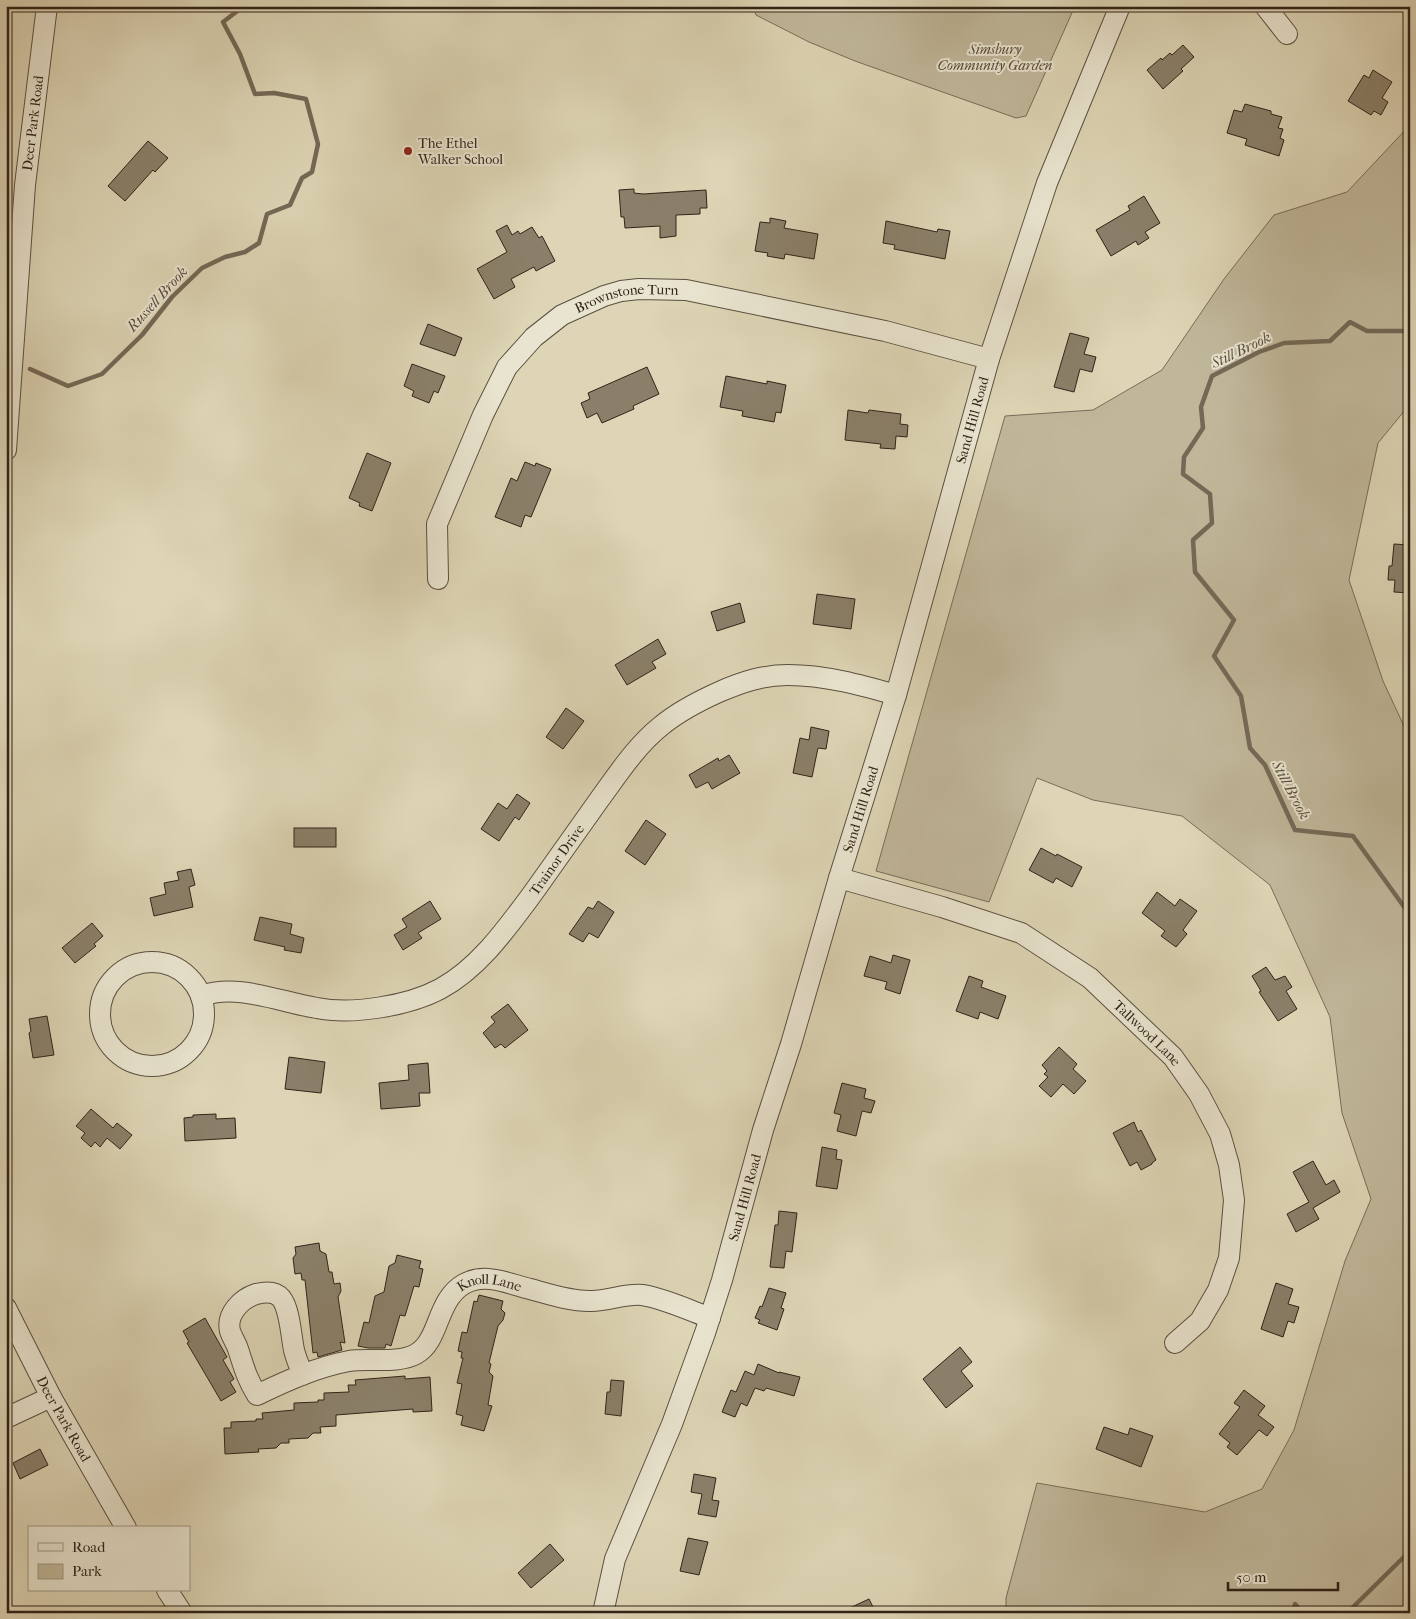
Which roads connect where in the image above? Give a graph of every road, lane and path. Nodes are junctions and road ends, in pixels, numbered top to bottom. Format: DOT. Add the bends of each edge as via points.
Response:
graph roads {
  1 [pos="47,6"];
  2 [pos="1120,6"];
  3 [pos="1265,6"];
  4 [pos="1287,34"];
  5 [pos="989,359"];
  6 [pos="6,450"];
  7 [pos="438,579"];
  8 [pos="896,694"];
  9 [pos="839,878"];
  10 [pos="201,996"];
  11 [pos="6,1308"];
  12 [pos="710,1318"];
  13 [pos="1175,1343"];
  14 [pos="303,1375"];
  15 [pos="51,1397"];
  16 [pos="6,1418"];
  17 [pos="125,1526"];
  18 [pos="168,1592"];
  19 [pos="182,1613"];
  20 [pos="603,1613"];
  1 -- 6 [label="street, Deer Park Road" via="25,184"];
  2 -- 5 [label="street, Sand Hill Road" via="1047,183"];
  3 -- 4 [label="street"];
  5 -- 7 [label="street, Brownstone Turn" via="885,331 686,290 639,289 604,296 562,315 534,338 507,367 437,524"];
  5 -- 8 [label="street, Sand Hill Road"];
  8 -- 9 [label="street, Sand Hill Road"];
  8 -- 10 [label="street, Trainor Drive" via="845,681 789,675 764,676 744,681 691,705 662,725 636,750 516,917 484,954 460,976 438,990 380,1008 346,1010 318,1009 267,996 231,992 215,991"];
  9 -- 12 [label="street, Sand Hill Road"];
  9 -- 13 [label="street, Tallwood Lane" via="1021,933 1090,978 1173,1057 1199,1094 1220,1134 1234,1200 1229,1258 1218,1290 1200,1321"];
  10 -- 10 [label="street" via="203,1025 198,1038 190,1050 165,1065 137,1065 124,1059 112,1050 103,1035 99,1019 100,1002 107,986 132,965 148,961 173,966 193,981"];
  11 -- 15 [label="street, Deer Park Road"];
  12 -- 14 [label="street, Knoll Lane" via="641,1295 590,1301 568,1299 501,1280 480,1279 464,1284 447,1300 433,1334 416,1354 406,1358 350,1361"];
  12 -- 20 [label="street, Sand Hill Road" via="672,1424 615,1559"];
  14 -- 14 [label="street, Knoll Lane" via="256,1395 230,1331 230,1318 236,1307 262,1292 281,1298"];
  15 -- 16 [label="street"];
  15 -- 17 [label="street, Deer Park Road"];
  18 -- 19 [label="street"];
}
